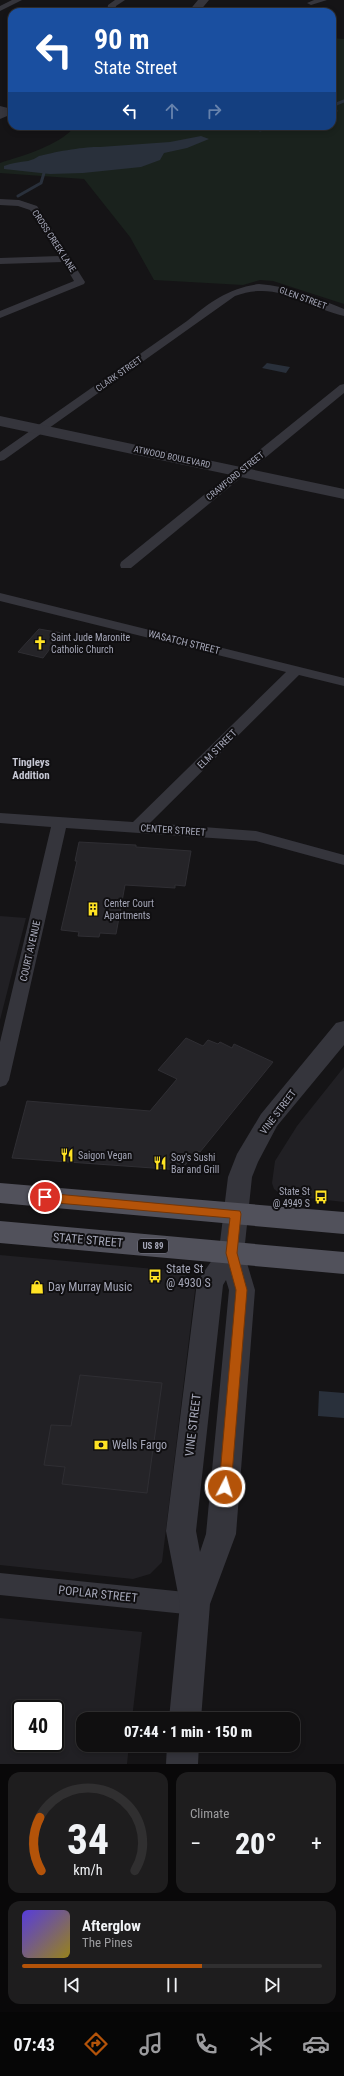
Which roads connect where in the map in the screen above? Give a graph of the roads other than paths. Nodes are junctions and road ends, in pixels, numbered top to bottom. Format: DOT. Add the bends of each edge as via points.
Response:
graph roads {
  1 [pos="18,0"];
  2 [pos="121,0"];
  3 [pos="204,0"];
  4 [pos="323,0"];
  5 [pos="311,3"];
  6 [pos="112,8"];
  7 [pos="197,8"];
  8 [pos="0,9"];
  9 [pos="0,202"];
  10 [pos="65,259"];
  11 [pos="0,261"];
  12 [pos="237,291"];
  13 [pos="344,313"];
  14 [pos="0,315"];
  15 [pos="344,387"];
  16 [pos="0,422"];
  17 [pos="39,430"];
  18 [pos="0,457"];
  19 [pos="241,472"];
  20 [pos="344,494"];
  21 [pos="126,565"];
  22 [pos="0,597"];
  23 [pos="296,670"];
  24 [pos="344,682"];
  25 [pos="0,818"];
  26 [pos="60,822"];
  27 [pos="137,828"];
  28 [pos="344,860"];
  29 [pos="344,1029"];
  30 [pos="0,1080"];
  31 [pos="0,1193"];
  32 [pos="236,1214"];
  33 [pos="344,1223"];
  34 [pos="0,1232"];
  35 [pos="231,1253"];
  36 [pos="344,1263"];
  37 [pos="0,1584"];
  38 [pos="195,1604"];
  39 [pos="187,1712"];
  40 [pos="183,1752"];
  41 [pos="182,1764"];
  1 -- 8 [label="street"];
  2 -- 6 [label="street" via="112,5"];
  3 -- 7 [label="street"];
  4 -- 5 [label="street"];
  9 -- 10 [label="street, CROSS CREEK LANE" via="19,203 34,208"];
  10 -- 11 [label="street"];
  10 -- 14 [label="street, CROSS CREEK LANE" via="80,282"];
  12 -- 13 [label="street, GLEN STREET" via="269,287"];
  12 -- 17 [label="street, CLARK STREET"];
  15 -- 19 [label="street, CRAWFORD STREET"];
  16 -- 17 [label="street, ATWOOD BOULEVARD"];
  17 -- 18 [label="street, CLARK STREET"];
  17 -- 19 [label="street, ATWOOD BOULEVARD"];
  19 -- 20 [label="street, ATWOOD BOULEVARD"];
  19 -- 21 [label="street, CRAWFORD STREET"];
  22 -- 23 [label="street, WASATCH STREET"];
  23 -- 24 [label="street, WASATCH STREET"];
  23 -- 27 [label="street, ELM STREET"];
  25 -- 26 [label="street, CENTER STREET"];
  26 -- 27 [label="street, CENTER STREET"];
  26 -- 30 [label="street, COURT AVENUE"];
  27 -- 28 [label="street, CENTER STREET" via="256,836"];
  29 -- 32 [label="street, VINE STREET" via="270,1120 251,1150 240,1178"];
  31 -- 32 [label="main road"];
  32 -- 33 [label="main road"];
  32 -- 35 [label="street, VINE STREET"];
  34 -- 35 [label="main road, STATE STREET / US 89"];
  35 -- 36 [label="main road, STATE STREET / US 89"];
  35 -- 38 [label="street, VINE STREET" via="242,1290 221,1534"];
  35 -- 38 [label="street, VINE STREET" via="210,1282 181,1531"];
  37 -- 38 [label="street, POPLAR STREET"];
  38 -- 39 [label="street, VINE STREET"];
  40 -- 41 [label="street"];
}
